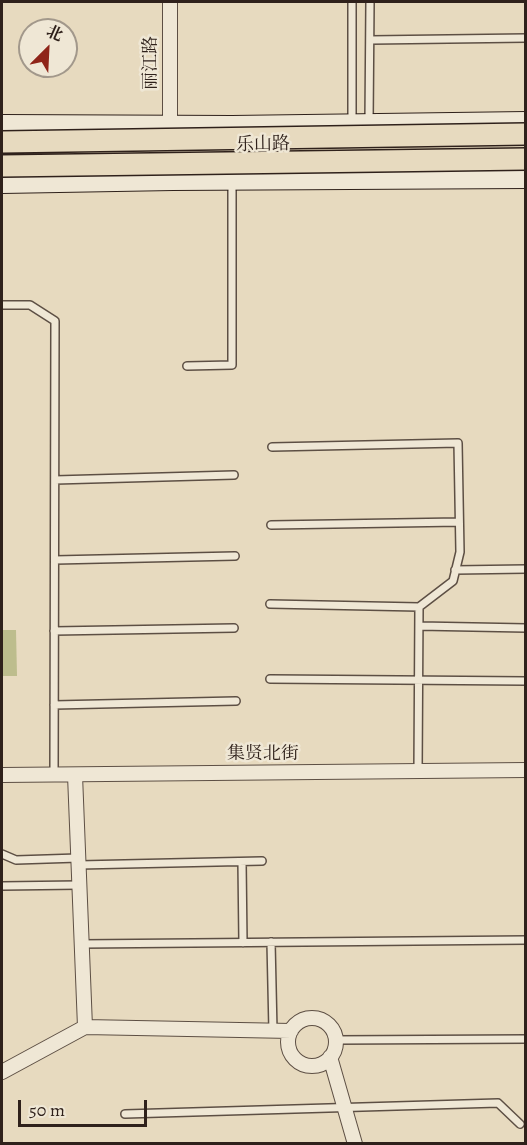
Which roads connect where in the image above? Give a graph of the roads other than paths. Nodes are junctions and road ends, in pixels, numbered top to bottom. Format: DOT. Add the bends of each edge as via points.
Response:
graph roads {
  1 [pos="170,2"];
  2 [pos="352,2"];
  3 [pos="370,2"];
  4 [pos="525,38"];
  5 [pos="371,40"];
  6 [pos="525,122"];
  7 [pos="360,124"];
  8 [pos="2,125"];
  9 [pos="170,125"];
  10 [pos="525,134"];
  11 [pos="2,142"];
  12 [pos="232,142"];
  13 [pos="525,142"];
  14 [pos="2,148"];
  15 [pos="525,157"];
  16 [pos="2,159"];
  17 [pos="2,166"];
  18 [pos="525,178"];
  19 [pos="232,179"];
  20 [pos="2,183"];
  21 [pos="2,305"];
  22 [pos="188,366"];
  23 [pos="272,447"];
  24 [pos="234,475"];
  25 [pos="55,480"];
  26 [pos="459,522"];
  27 [pos="271,525"];
  28 [pos="235,556"];
  29 [pos="55,560"];
  30 [pos="525,569"];
  31 [pos="455,570"];
  32 [pos="270,604"];
  33 [pos="419,607"];
  34 [pos="419,626"];
  35 [pos="234,628"];
  36 [pos="525,628"];
  37 [pos="54,631"];
  38 [pos="270,679"];
  39 [pos="419,680"];
  40 [pos="525,681"];
  41 [pos="236,701"];
  42 [pos="54,705"];
  43 [pos="525,770"];
  44 [pos="418,772"];
  45 [pos="2,775"];
  46 [pos="54,775"];
  47 [pos="75,775"];
  48 [pos="2,854"];
  49 [pos="79,861"];
  50 [pos="262,861"];
  51 [pos="242,862"];
  52 [pos="80,885"];
  53 [pos="2,886"];
  54 [pos="525,940"];
  55 [pos="271,942"];
  56 [pos="243,943"];
  57 [pos="82,944"];
  58 [pos="85,1027"];
  59 [pos="273,1031"];
  60 [pos="291,1031"];
  61 [pos="336,1040"];
  62 [pos="525,1040"];
  63 [pos="330,1057"];
  64 [pos="2,1072"];
  65 [pos="344,1108"];
  66 [pos="125,1114"];
  67 [pos="520,1124"];
  68 [pos="355,1143"];
  1 -- 9 [label="street, 丽江路"];
  2 -- 7 [label="lane"];
  3 -- 5 [label="lane"];
  4 -- 5 [label="lane"];
  5 -- 7 [label="lane"];
  6 -- 7 [label="main road, 乐山路"];
  7 -- 12 [label="main road, 乐山路"];
  8 -- 9 [label="main road, 乐山路"];
  9 -- 12 [label="main road, 乐山路"];
  10 -- 11 [label="main road, bridge"];
  12 -- 13 [label="main road, 乐山路"];
  12 -- 14 [label="main road, 乐山路"];
  12 -- 15 [label="main road, 乐山路"];
  12 -- 16 [label="main road, 乐山路"];
  12 -- 19 [label="lane"];
  15 -- 17 [label="main road, bridge"];
  18 -- 19 [label="main road, 乐山路"];
  19 -- 20 [label="main road, 乐山路"];
  19 -- 22 [label="lane" via="232,365"];
  21 -- 25 [label="lane" via="30,305 55,321"];
  23 -- 26 [label="lane" via="458,443"];
  24 -- 25 [label="lane"];
  25 -- 29 [label="lane"];
  26 -- 27 [label="lane"];
  26 -- 31 [label="lane" via="460,552"];
  28 -- 29 [label="lane"];
  29 -- 37 [label="lane"];
  30 -- 31 [label="lane"];
  31 -- 33 [label="lane" via="453,581"];
  32 -- 33 [label="lane"];
  33 -- 34 [label="lane"];
  34 -- 36 [label="lane"];
  34 -- 39 [label="lane"];
  35 -- 37 [label="lane"];
  37 -- 42 [label="lane"];
  38 -- 39 [label="lane"];
  39 -- 40 [label="lane"];
  39 -- 44 [label="lane"];
  41 -- 42 [label="lane"];
  42 -- 46 [label="lane"];
  43 -- 44 [label="street, 集贤北街"];
  44 -- 47 [label="street, 集贤北街"];
  45 -- 46 [label="street, 集贤北街"];
  46 -- 47 [label="street, 集贤北街"];
  47 -- 49 [label="street"];
  48 -- 49 [label="lane" via="15,860"];
  49 -- 51 [label="lane"];
  49 -- 52 [label="street"];
  50 -- 51 [label="lane"];
  51 -- 56 [label="lane"];
  52 -- 53 [label="lane"];
  52 -- 57 [label="street"];
  54 -- 55 [label="lane"];
  55 -- 56 [label="lane"];
  55 -- 59 [label="lane"];
  56 -- 57 [label="lane"];
  57 -- 58 [label="street"];
  58 -- 59 [label="street"];
  58 -- 64 [label="street"];
  59 -- 60 [label="street"];
  60 -- 61 [label="street" via="306,1018 320,1019 331,1027"];
  60 -- 63 [label="street" via="289,1051 298,1062 311,1067"];
  61 -- 62 [label="lane"];
  61 -- 63 [label="street"];
  63 -- 65 [label="street"];
  65 -- 66 [label="lane"];
  65 -- 67 [label="lane" via="498,1103"];
  65 -- 68 [label="street"];
}
